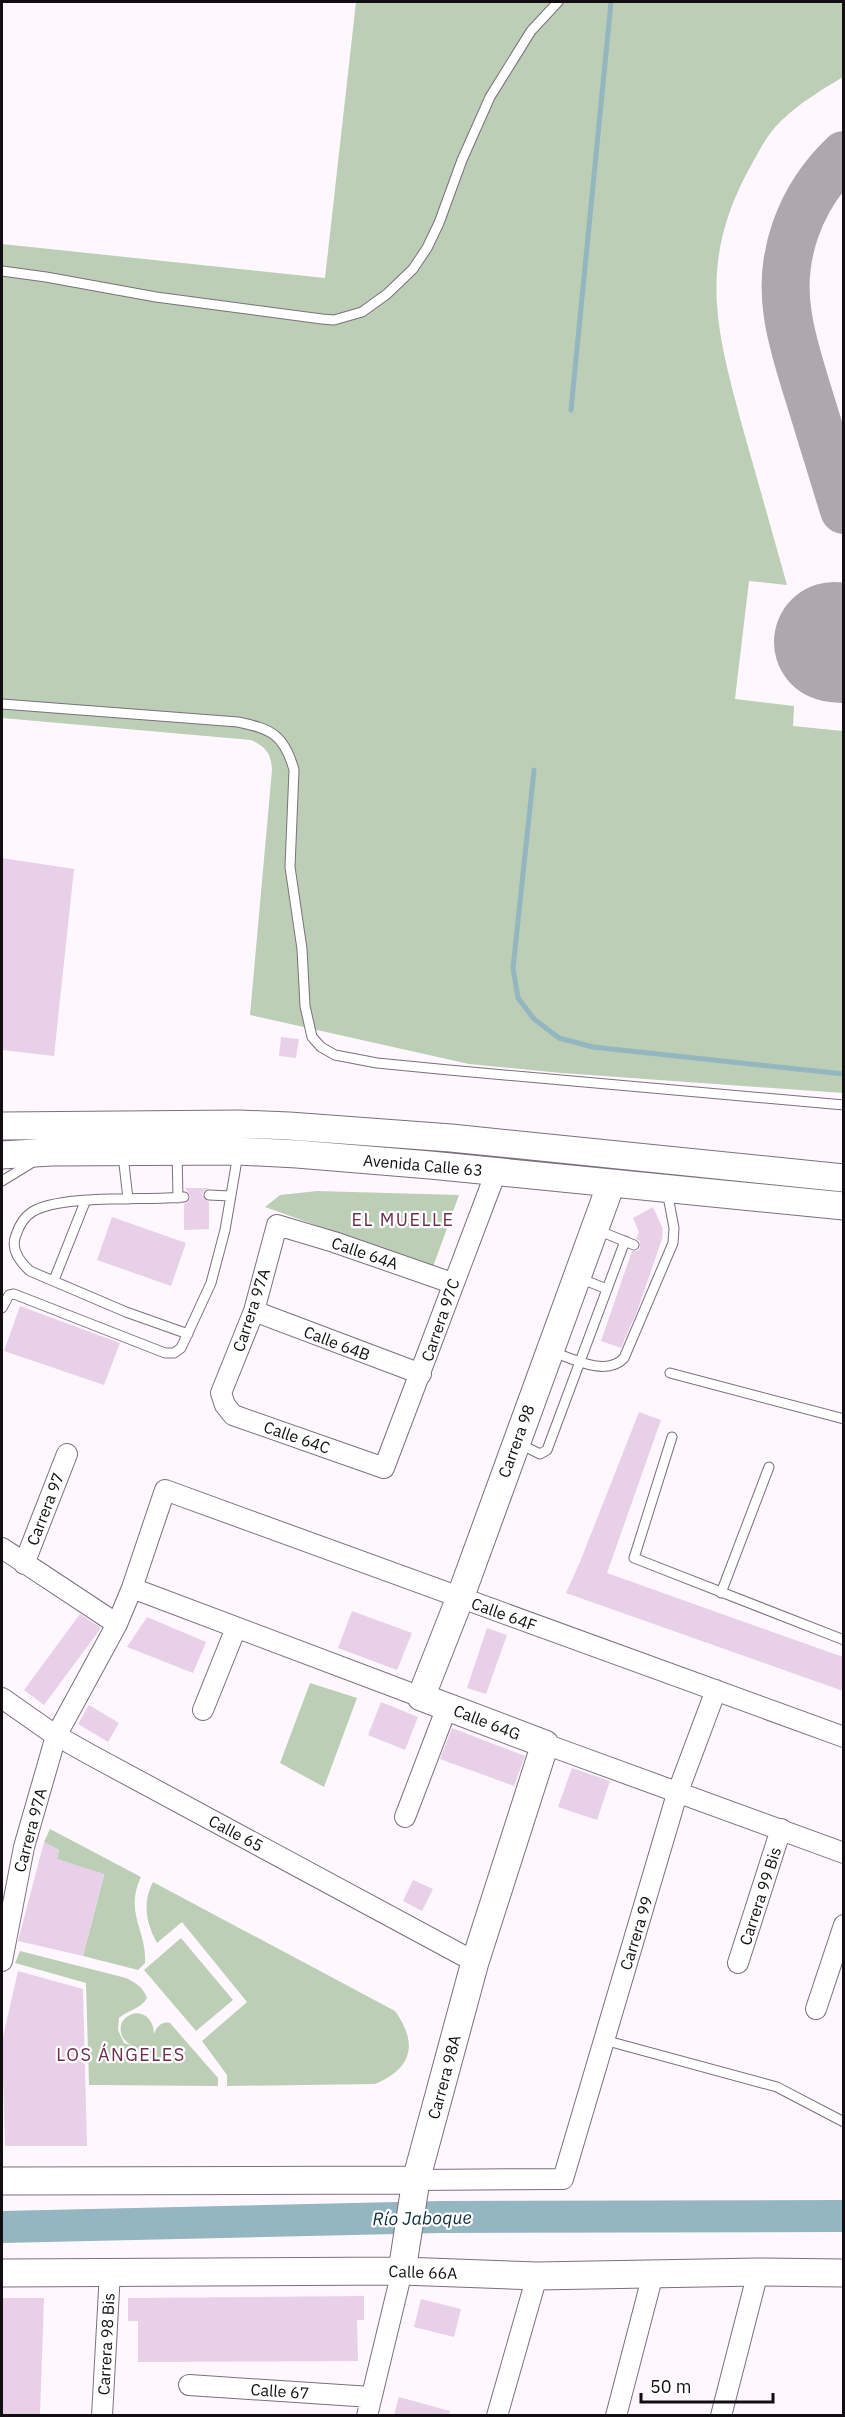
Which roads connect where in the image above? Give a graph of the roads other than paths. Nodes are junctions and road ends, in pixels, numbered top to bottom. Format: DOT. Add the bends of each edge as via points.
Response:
graph roads {
  1 [pos="558,2"];
  2 [pos="2,271"];
  3 [pos="2,704"];
  4 [pos="843,1105"];
  5 [pos="2,1126"];
  6 [pos="238,1151"];
  7 [pos="51,1152"];
  8 [pos="177,1152"];
  9 [pos="122,1153"];
  10 [pos="2,1155"];
  11 [pos="496,1172"];
  12 [pos="843,1178"];
  13 [pos="2,1181"];
  14 [pos="611,1184"];
  15 [pos="666,1189"];
  16 [pos="209,1195"];
  17 [pos="230,1196"];
  18 [pos="128,1199"];
  19 [pos="85,1202"];
  20 [pos="843,1206"];
  21 [pos="277,1225"];
  22 [pos="594,1229"];
  23 [pos="576,1277"];
  24 [pos="54,1280"];
  25 [pos="452,1283"];
  26 [pos="607,1289"];
  27 [pos="2,1308"];
  28 [pos="254,1311"];
  29 [pos="188,1334"];
  30 [pos="549,1350"];
  31 [pos="580,1362"];
  32 [pos="670,1373"];
  33 [pos="421,1374"];
  34 [pos="221,1393"];
  35 [pos="843,1419"];
  36 [pos="672,1437"];
  37 [pos="515,1442"];
  38 [pos="67,1454"];
  39 [pos="769,1467"];
  40 [pos="384,1468"];
  41 [pos="165,1490"];
  42 [pos="2,1548"];
  43 [pos="24,1564"];
  44 [pos="132,1588"];
  45 [pos="721,1593"];
  46 [pos="460,1598"];
  47 [pos="117,1624"];
  48 [pos="236,1628"];
  49 [pos="843,1640"];
  50 [pos="716,1690"];
  51 [pos="421,1697"];
  52 [pos="2,1698"];
  53 [pos="447,1707"];
  54 [pos="203,1710"];
  55 [pos="56,1736"];
  56 [pos="843,1737"];
  57 [pos="545,1744"];
  58 [pos="677,1794"];
  59 [pos="405,1817"];
  60 [pos="781,1829"];
  61 [pos="843,1853"];
  62 [pos="843,1925"];
  63 [pos="2,1961"];
  64 [pos="475,1962"];
  65 [pos="738,1963"];
  66 [pos="816,2009"];
  67 [pos="604,2040"];
  68 [pos="843,2122"];
  69 [pos="2,2181"];
  70 [pos="413,2193"];
  71 [pos="402,2265"];
  72 [pos="110,2272"];
  73 [pos="758,2272"];
  74 [pos="843,2272"];
  75 [pos="2,2273"];
  76 [pos="653,2274"];
  77 [pos="537,2277"];
  78 [pos="189,2385"];
  79 [pos="369,2406"];
  80 [pos="102,2415"];
  81 [pos="497,2415"];
  82 [pos="616,2415"];
  83 [pos="722,2415"];
  1 -- 2 [label="lane" via="531,31 490,97 427,248 401,282 362,312 334,320 322,319"];
  3 -- 4 [label="lane" via="238,722 265,727 277,736 294,770 290,867 302,949 307,1023 312,1037 335,1055 377,1063"];
  5 -- 12 [label="street, Avenida Calle 63" via="239,1124 321,1128"];
  6 -- 8 [label="street, Avenida Calle 63"];
  6 -- 11 [label="street, Avenida Calle 63"];
  6 -- 17 [label="lane"];
  7 -- 9 [label="street, Avenida Calle 63"];
  7 -- 10 [label="street, Avenida Calle 63"];
  7 -- 13 [label="lane"];
  8 -- 9 [label="street, Avenida Calle 63"];
  8 -- 18 [label="lane" via="181,1198"];
  9 -- 18 [label="lane"];
  11 -- 14 [label="street, Avenida Calle 63"];
  11 -- 25 [label="street, Carrera 97C"];
  14 -- 15 [label="street, Avenida Calle 63"];
  14 -- 22 [label="street, Carrera 98"];
  15 -- 20 [label="street, Avenida Calle 63"];
  15 -- 31 [label="lane" via="673,1243 661,1256 624,1358 610,1367"];
  16 -- 17 [label="lane"];
  17 -- 29 [label="lane" via="211,1283"];
  18 -- 19 [label="lane"];
  19 -- 24 [label="lane"];
  19 -- 24 [label="lane" via="39,1208 20,1224 14,1238 20,1262"];
  21 -- 25 [label="street, Calle 64A"];
  21 -- 28 [label="street, Carrera 97A"];
  22 -- 23 [label="street, Carrera 98"];
  22 -- 26 [label="lane" via="629,1243"];
  23 -- 26 [label="lane"];
  23 -- 30 [label="street, Carrera 98"];
  24 -- 29 [label="lane"];
  25 -- 33 [label="street, Carrera 97C"];
  26 -- 31 [label="lane"];
  27 -- 29 [label="lane" via="14,1294 165,1353 182,1348"];
  28 -- 33 [label="street, Calle 64B"];
  28 -- 34 [label="street, Carrera 97A"];
  30 -- 31 [label="lane"];
  30 -- 37 [label="street, Carrera 98"];
  31 -- 37 [label="lane" via="546,1450 540,1454"];
  32 -- 35 [label="lane"];
  33 -- 40 [label="street, Carrera 97C"];
  34 -- 40 [label="street, Calle 64C" via="233,1415"];
  36 -- 45 [label="lane" via="634,1558"];
  37 -- 46 [label="street, Carrera 98"];
  38 -- 43 [label="street, Carrera 97"];
  39 -- 45 [label="lane"];
  41 -- 44 [label="street, Carrera 97A"];
  41 -- 46 [label="street, Calle 64F"];
  42 -- 43 [label="street"];
  43 -- 47 [label="street"];
  44 -- 47 [label="street, Carrera 97A"];
  44 -- 48 [label="street, Calle 64G"];
  45 -- 49 [label="lane"];
  46 -- 50 [label="street, Calle 64F"];
  46 -- 51 [label="street, Carrera 98"];
  47 -- 55 [label="street, Carrera 97A"];
  48 -- 51 [label="street, Calle 64G"];
  48 -- 54 [label="street"];
  50 -- 56 [label="street, Calle 64F"];
  50 -- 58 [label="street, Carrera 99"];
  51 -- 53 [label="street, Calle 64G"];
  52 -- 55 [label="street, Calle 65"];
  53 -- 57 [label="street, Calle 64G"];
  53 -- 59 [label="street"];
  55 -- 63 [label="street, Carrera 97A" via="24,1847"];
  55 -- 64 [label="street, Calle 65"];
  57 -- 58 [label="street, Calle 64G"];
  57 -- 64 [label="street, Carrera 98A"];
  58 -- 60 [label="street, Calle 64G"];
  58 -- 67 [label="street, Carrera 99"];
  60 -- 61 [label="street, Calle 64G"];
  60 -- 65 [label="street, Carrera 99 Bis"];
  62 -- 66 [label="street"];
  64 -- 70 [label="street, Carrera 98A"];
  67 -- 68 [label="lane" via="777,2087"];
  67 -- 70 [label="street, Carrera 99" via="563,2179"];
  69 -- 70 [label="street"];
  70 -- 71 [label="street, Carrera 98A"];
  71 -- 72 [label="street, Calle 66A"];
  71 -- 77 [label="street, Calle 66A"];
  71 -- 79 [label="street, Carrera 98A"];
  72 -- 75 [label="street, Calle 66A"];
  72 -- 80 [label="street, Carrera 98 Bis"];
  73 -- 74 [label="street, Calle 66A"];
  73 -- 76 [label="street, Calle 66A"];
  73 -- 83 [label="street"];
  76 -- 77 [label="street, Calle 66A"];
  76 -- 82 [label="street"];
  77 -- 81 [label="street"];
  78 -- 79 [label="street, Calle 67"];
}
